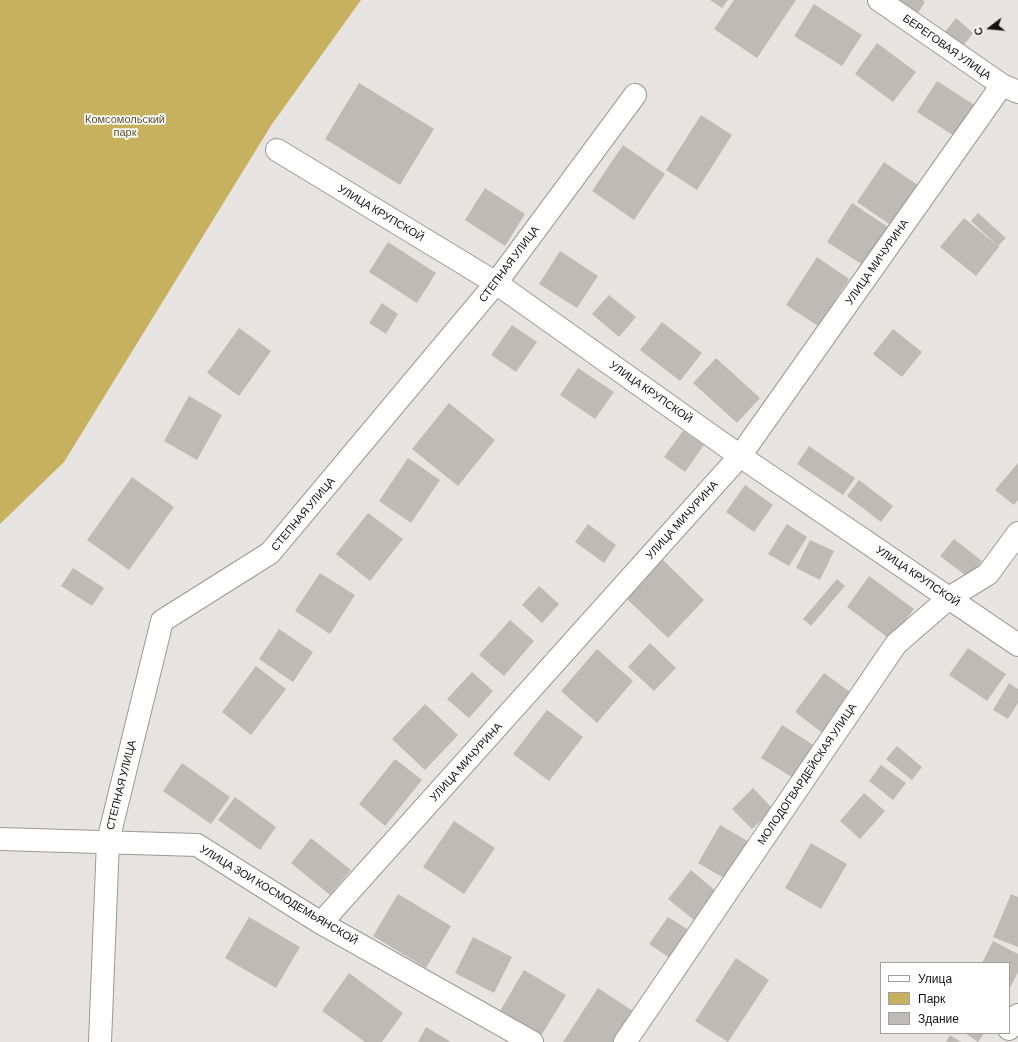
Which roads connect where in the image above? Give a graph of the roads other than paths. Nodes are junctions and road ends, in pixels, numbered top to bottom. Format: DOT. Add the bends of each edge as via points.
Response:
graph roads {
  1 [pos="879,0"];
  2 [pos="1010,88"];
  3 [pos="635,95"];
  4 [pos="277,150"];
  5 [pos="496,283"];
  6 [pos="740,456"];
  7 [pos="1018,533"];
  8 [pos="949,598"];
  9 [pos="1018,645"];
  10 [pos="0,839"];
  11 [pos="108,841"];
  12 [pos="321,923"];
  13 [pos="1018,1015"];
  14 [pos="1010,1027"];
  15 [pos="100,1042"];
  16 [pos="532,1042"];
  17 [pos="625,1042"];
  1 -- 2 [label="street, БЕРЕГОВАЯ УЛИЦА"];
  2 -- 6 [label="street, УЛИЦА МИЧУРИНА"];
  3 -- 5 [label="street, СТЕПНАЯ УЛИЦА"];
  4 -- 5 [label="street, УЛИЦА КРУПСКОЙ"];
  5 -- 6 [label="street, УЛИЦА КРУПСКОЙ"];
  5 -- 11 [label="street, СТЕПНАЯ УЛИЦА" via="270,553 162,621"];
  6 -- 8 [label="street, УЛИЦА КРУПСКОЙ"];
  6 -- 12 [label="street, УЛИЦА МИЧУРИНА"];
  7 -- 8 [label="street, МОЛОДОГВАРДЕЙСКАЯ УЛИЦА" via="988,574"];
  8 -- 9 [label="street, УЛИЦА КРУПСКОЙ"];
  8 -- 17 [label="street, МОЛОДОГВАРДЕЙСКАЯ УЛИЦА" via="896,644"];
  10 -- 11 [label="street, УЛИЦА ЗОИ КОСМОДЕМЬЯНСКОЙ"];
  11 -- 12 [label="street, УЛИЦА ЗОИ КОСМОДЕМЬЯНСКОЙ" via="197,845"];
  11 -- 15 [label="street, СТЕПНАЯ УЛИЦА"];
  12 -- 16 [label="street, УЛИЦА ЗОИ КОСМОДЕМЬЯНСКОЙ"];
  13 -- 14 [label="street"];
}
